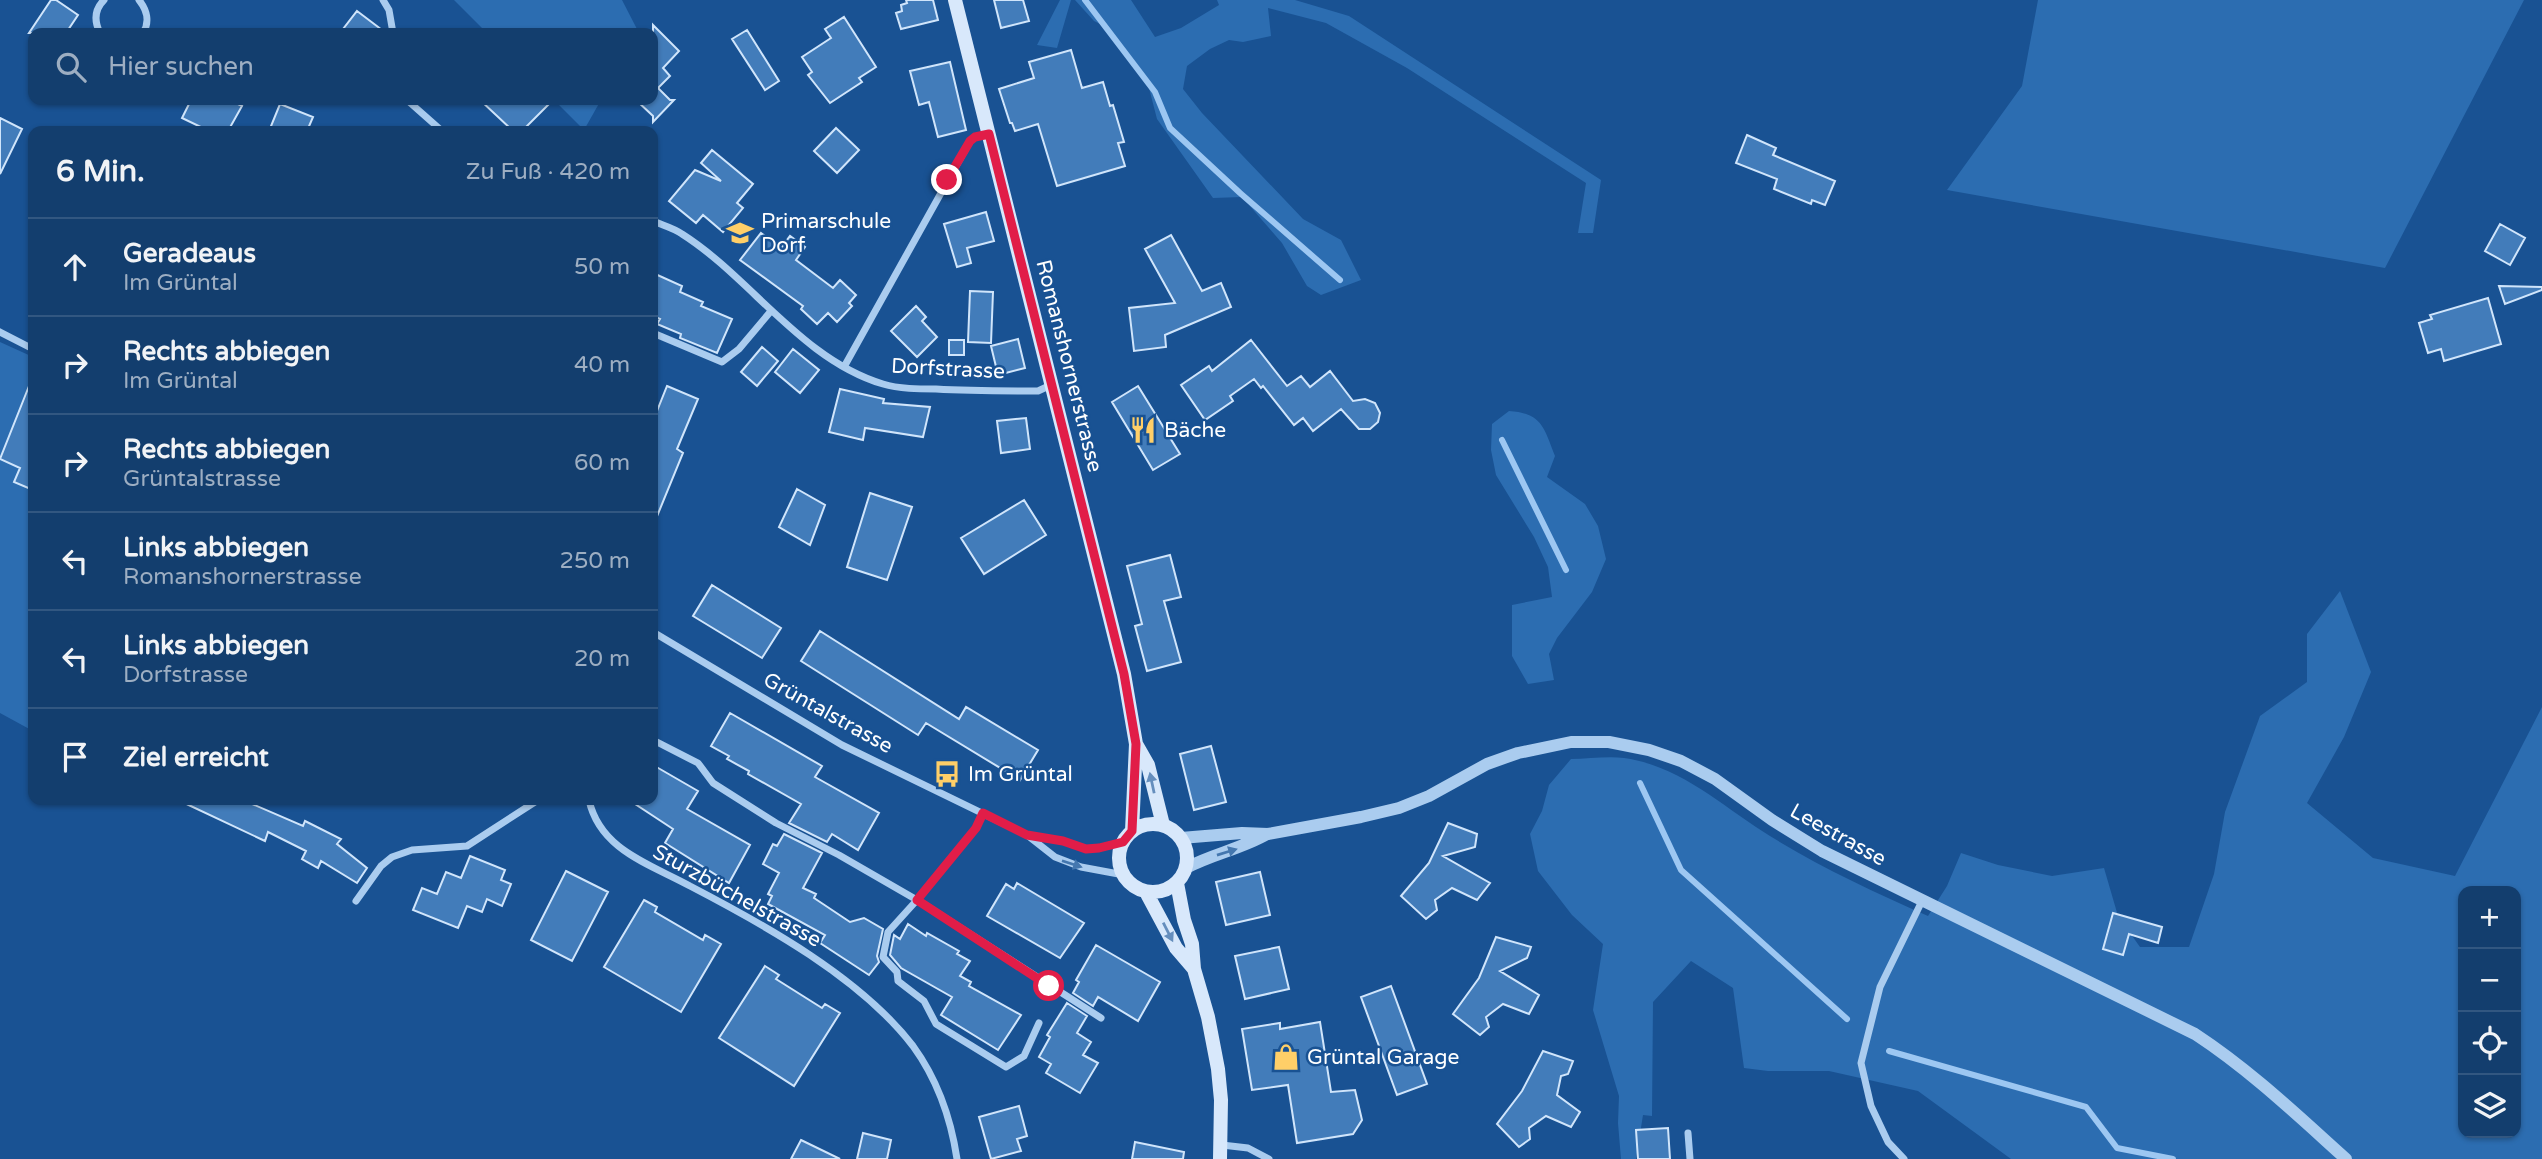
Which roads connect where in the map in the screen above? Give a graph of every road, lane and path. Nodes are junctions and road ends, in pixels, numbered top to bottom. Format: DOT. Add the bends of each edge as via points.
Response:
graph roads {
  1 [pos="92,0"];
  2 [pos="139,0"];
  3 [pos="383,0"];
  4 [pos="955,0"];
  5 [pos="102,3"];
  6 [pos="99,28"];
  7 [pos="144,28"];
  8 [pos="392,28"];
  9 [pos="413,105"];
  10 [pos="436,126"];
  11 [pos="989,134"];
  12 [pos="658,223"];
  13 [pos="771,311"];
  14 [pos="0,332"];
  15 [pos="658,335"];
  16 [pos="28,346"];
  17 [pos="844,367"];
  18 [pos="1052,384"];
  19 [pos="658,638"];
  20 [pos="658,743"];
  21 [pos="1136,744"];
  22 [pos="530,805"];
  23 [pos="591,805"];
  24 [pos="983,813"];
  25 [pos="1163,825"];
  26 [pos="1268,834"];
  27 [pos="1027,835"];
  28 [pos="1128,836"];
  29 [pos="1181,838"];
  30 [pos="1186,868"];
  31 [pos="1124,875"];
  32 [pos="1177,883"];
  33 [pos="1146,891"];
  34 [pos="917,900"];
  35 [pos="356,901"];
  36 [pos="1922,901"];
  37 [pos="1194,969"];
  38 [pos="1101,1018"];
  39 [pos="1039,1023"];
  40 [pos="1688,1133"];
  41 [pos="1221,1152"];
  42 [pos="957,1159"];
  43 [pos="1269,1159"];
  44 [pos="1690,1159"];
  45 [pos="1904,1159"];
  46 [pos="2346,1159"];
  1 -- 5 [label="street"];
  2 -- 7 [label="street" via="147,18"];
  3 -- 8 [label="street"];
  4 -- 11 [label="main road, Romanshornerstrasse"];
  5 -- 6 [label="street" via="96,18"];
  9 -- 10 [label="street"];
  11 -- 17 [label="street" via="970,141"];
  11 -- 18 [label="main road, Romanshornerstrasse"];
  12 -- 13 [label="street, Dorfstrasse" via="697,245"];
  13 -- 15 [label="street" via="722,362"];
  13 -- 17 [label="street, Dorfstrasse"];
  14 -- 16 [label="street"];
  17 -- 18 [label="street, Dorfstrasse" via="887,386 920,389 1038,391"];
  18 -- 21 [label="main road, Romanshornerstrasse" via="1124,674"];
  19 -- 24 [label="street, Grüntalstrasse" via="842,745"];
  20 -- 34 [label="street" via="698,763 713,783 776,823"];
  25 -- 21 [label="main road, Romanshornerstrasse, one-way" via="1148,765"];
  21 -- 28 [label="main road, Romanshornerstrasse"];
  22 -- 35 [label="street" via="467,846 412,850 392,857"];
  23 -- 42 [label="street, Sturzbüchelstrasse" via="600,828 618,847 796,945 898,1028 944,1105"];
  24 -- 27 [label="street, Grüntalstrasse"];
  24 -- 34 [label="street"];
  25 -- 28 [label="main road" via="1142,826"];
  25 -- 29 [label="main road"];
  26 -- 29 [label="street, Leestrasse"];
  30 -- 26 [label="street, Leestrasse, one-way"];
  26 -- 36 [label="street, Leestrasse" via="1399,808 1518,753 1571,742 1609,742 1681,761 1822,851"];
  27 -- 28 [label="street, Grüntalstrasse" via="1086,849"];
  27 -- 31 [label="street, Grüntalstrasse, one-way" via="1070,864"];
  28 -- 31 [label="main road" via="1119,859"];
  29 -- 30 [label="main road"];
  30 -- 32 [label="main road"];
  31 -- 33 [label="main road"];
  32 -- 33 [label="main road" via="1162,891"];
  32 -- 37 [label="main road"];
  33 -- 37 [label="main road, one-way" via="1176,948"];
  34 -- 38 [label="street"];
  34 -- 39 [label="street" via="888,932 883,957 897,972 898,981 924,1001 936,1024 1006,1067 1024,1056"];
  36 -- 45 [label="street" via="1880,987 1861,1063 1871,1106 1888,1142"];
  36 -- 46 [label="street, Leestrasse" via="2195,1034 2227,1054"];
  37 -- 41 [label="main road" via="1217,1069"];
  40 -- 44 [label="street"];
  41 -- 43 [label="street" via="1248,1148"];
}
